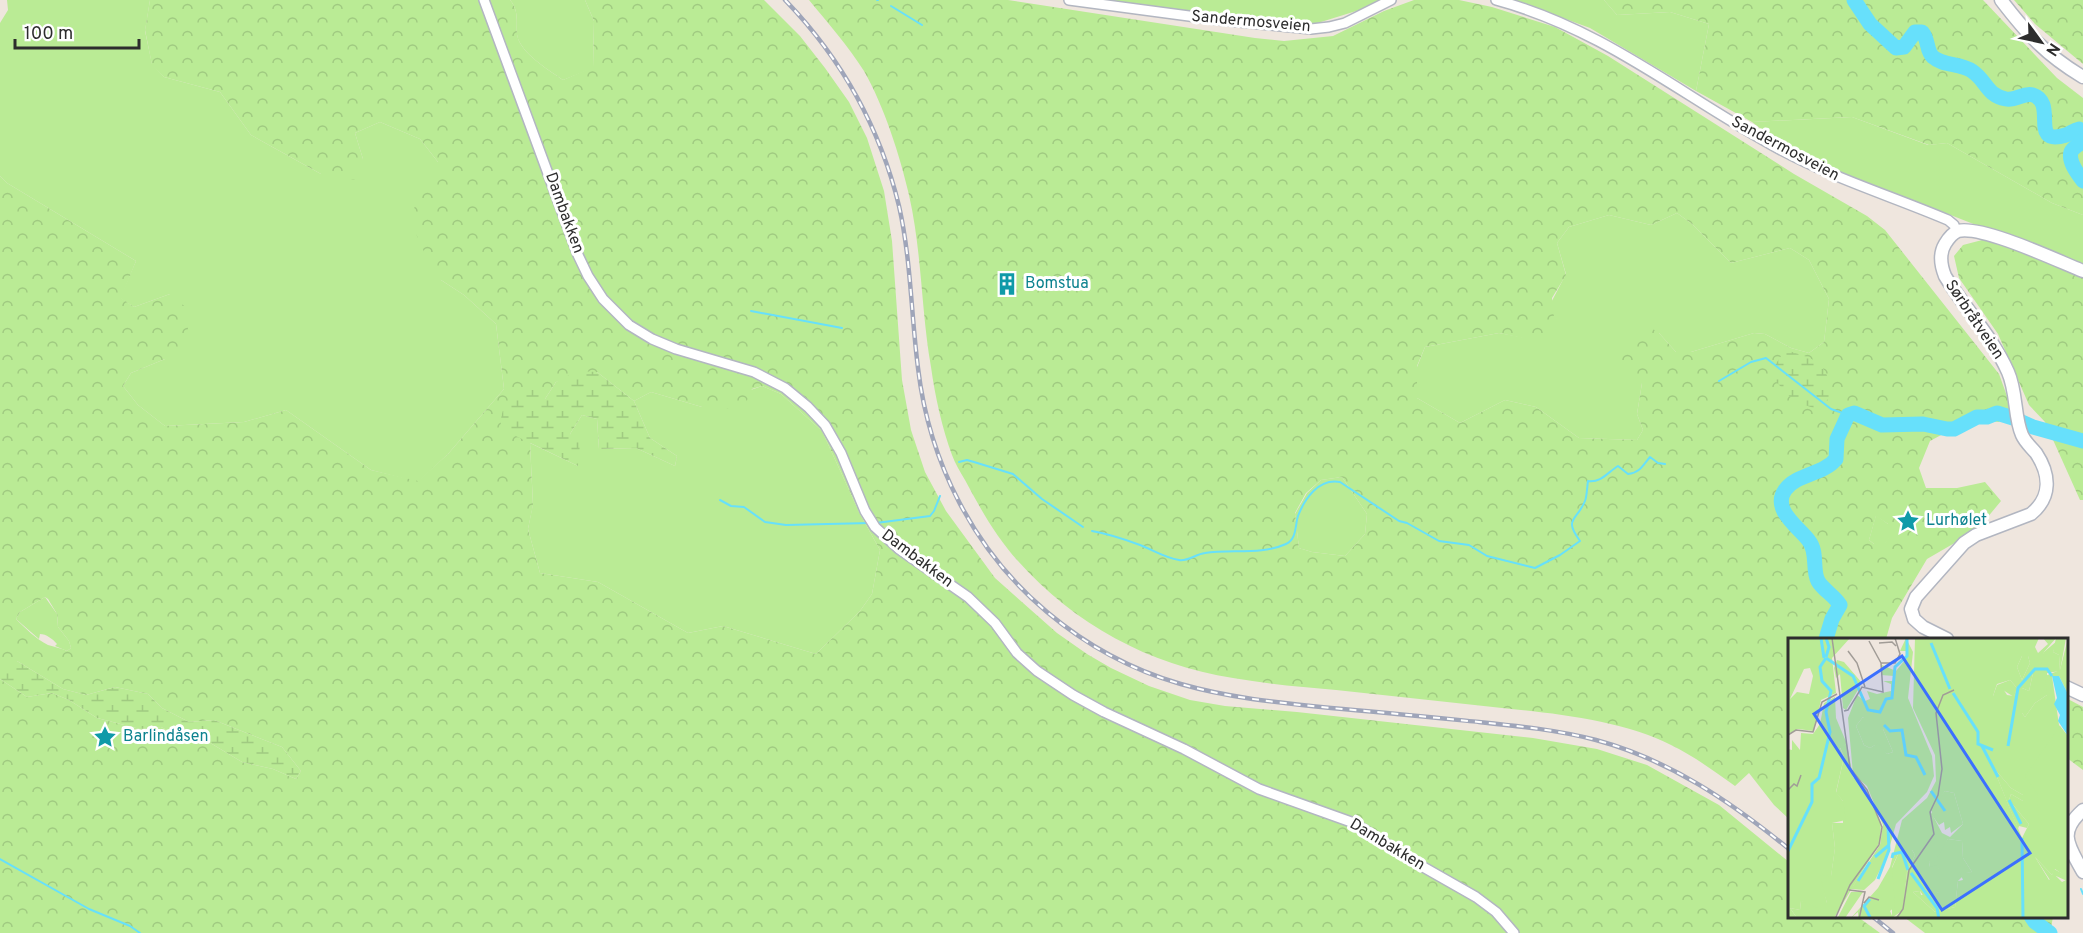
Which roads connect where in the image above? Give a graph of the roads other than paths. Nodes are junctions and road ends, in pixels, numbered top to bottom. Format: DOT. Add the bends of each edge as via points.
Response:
graph roads {
  1 [pos="484,0"];
  2 [pos="1070,0"];
  3 [pos="1391,0"];
  4 [pos="1497,0"];
  5 [pos="2001,0"];
  6 [pos="2083,77"];
  7 [pos="1957,232"];
  8 [pos="2083,271"];
  9 [pos="1945,638"];
  10 [pos="2068,688"];
  11 [pos="2083,695"];
  12 [pos="2083,810"];
  13 [pos="2068,830"];
  14 [pos="2068,839"];
  15 [pos="2083,872"];
  16 [pos="1514,933"];
  1 -- 16 [label="street, Dambakken" via="578,255 595,288 629,325 663,344 754,372 785,388 825,425 875,527 899,549 968,597 1037,671 1104,712 1259,789 1354,823 1476,897"];
  2 -- 3 [label="street, Sandermosveien" via="1311,29 1345,23"];
  4 -- 7 [label="street, Sandermosveien" via="1593,36 1772,145 1827,173 1948,220"];
  5 -- 6 [label="street" via="2037,45"];
  7 -- 8 [label="street" via="1988,234"];
  7 -- 9 [label="street, Sørbråtveien" via="1943,248 1942,269 1998,351 2011,381 2023,437 2043,465 2047,489 2031,514 1964,543 1916,597 1911,609 1914,619"];
  10 -- 11 [label="street"];
  12 -- 13 [label="street" via="2069,824"];
  14 -- 15 [label="street"];
}
